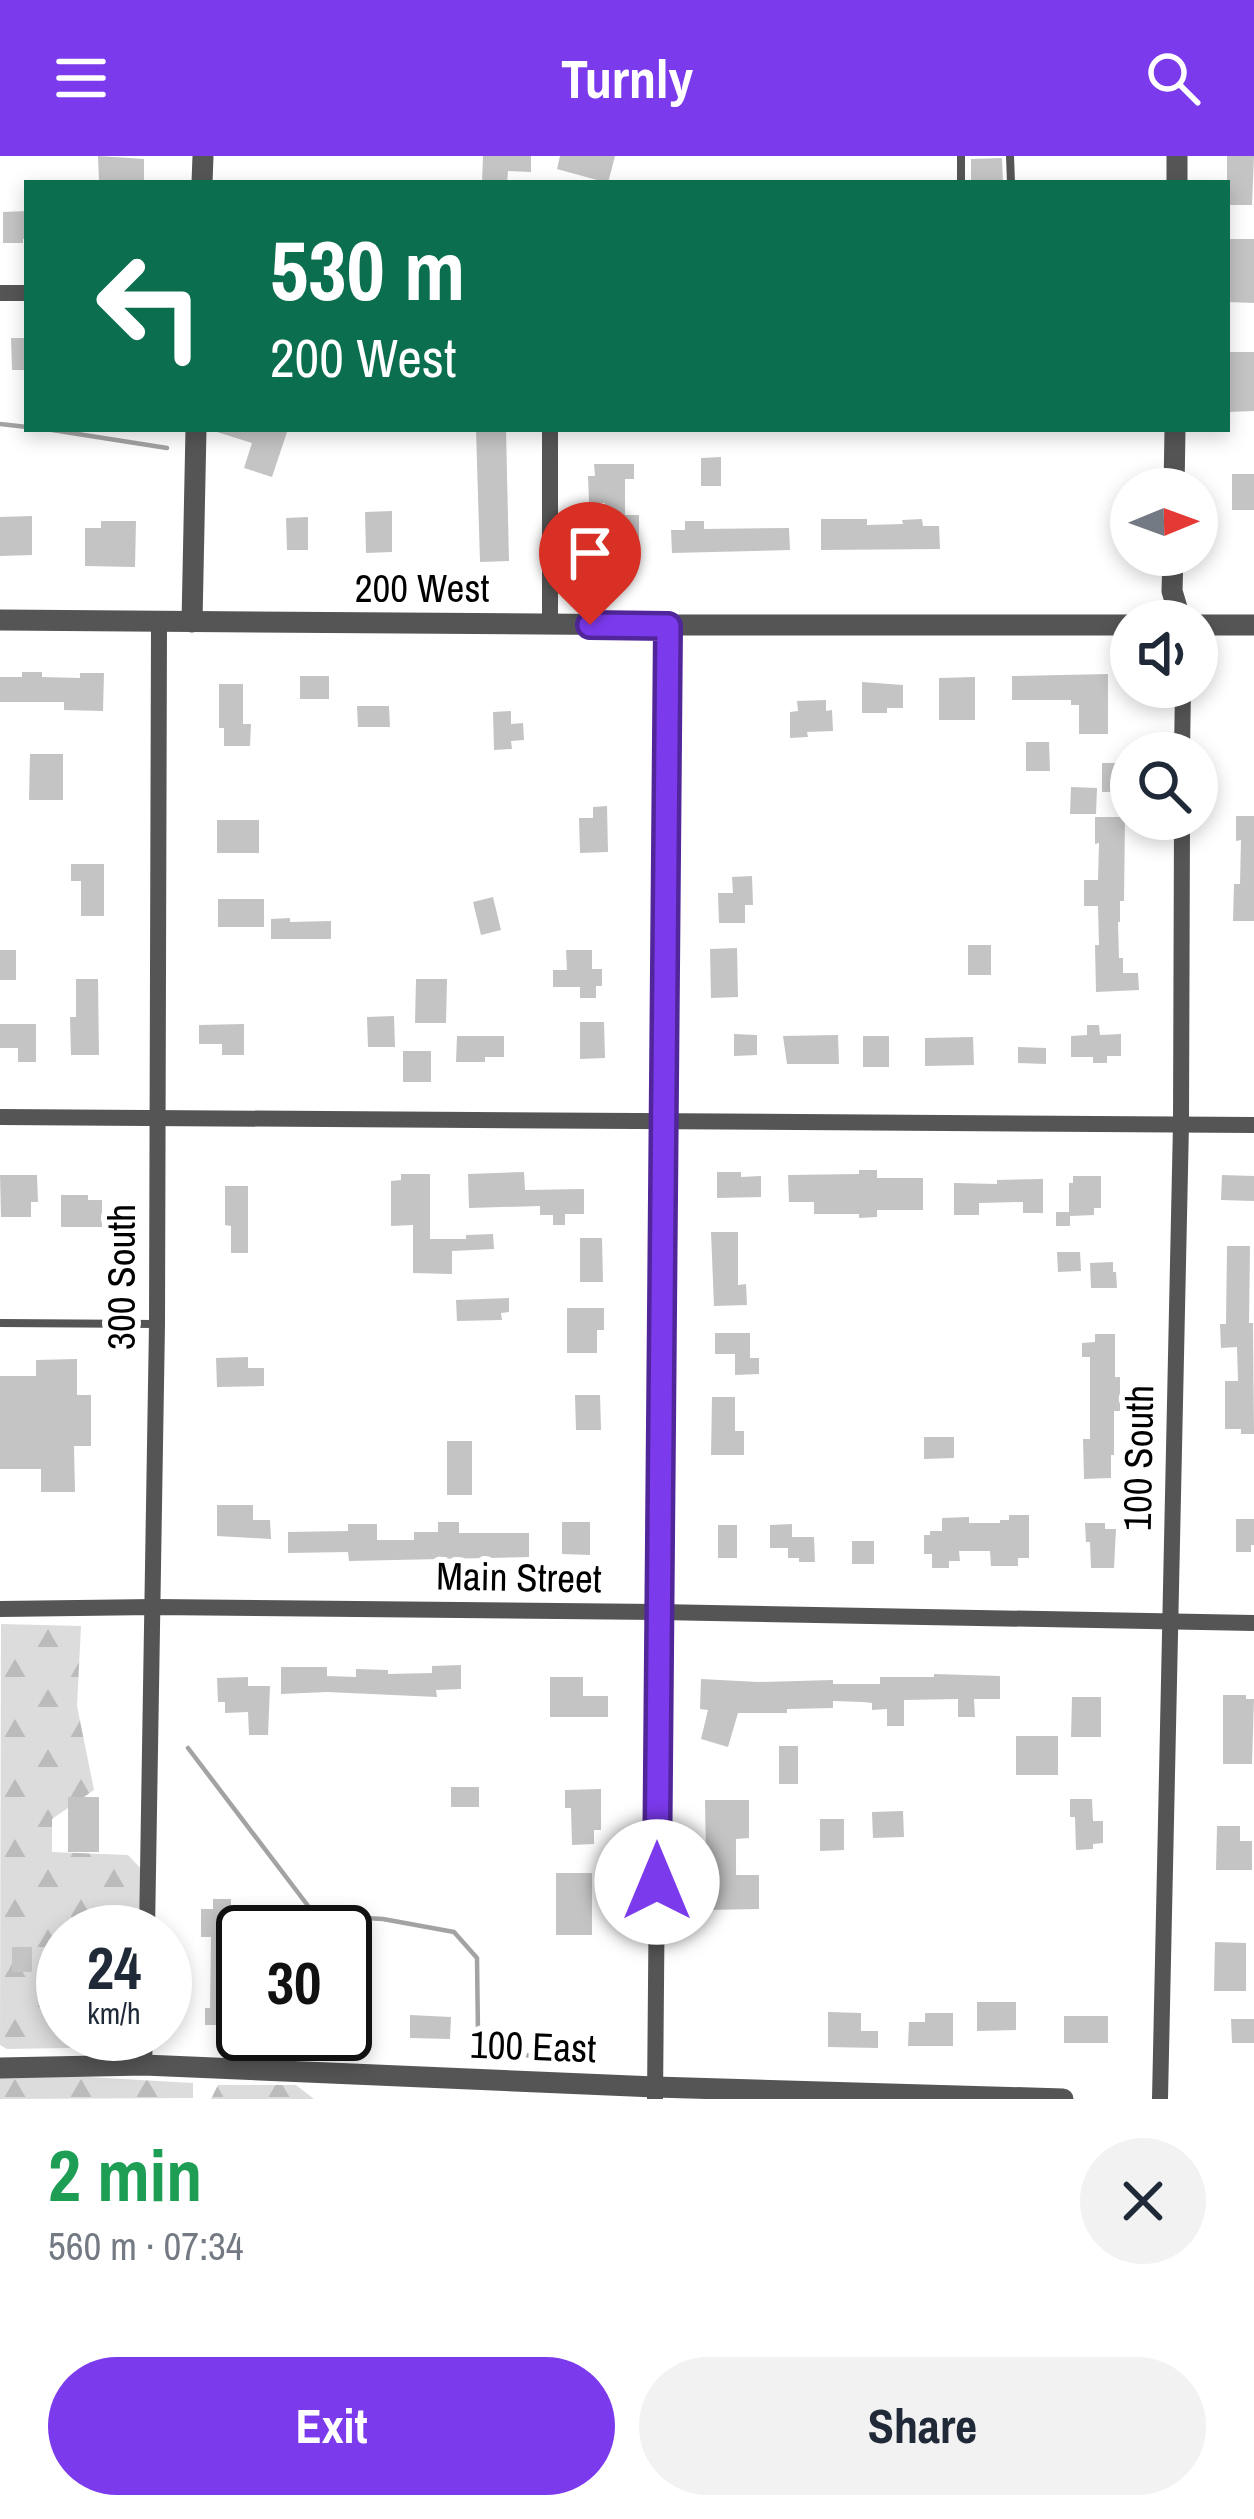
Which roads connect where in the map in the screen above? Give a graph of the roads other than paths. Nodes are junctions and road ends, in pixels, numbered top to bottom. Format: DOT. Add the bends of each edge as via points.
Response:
graph roads {
  1 [pos="196,432"];
  2 [pos="550,432"];
  3 [pos="1175,432"];
  4 [pos="1174,468"];
  5 [pos="0,620"];
  6 [pos="159,622"];
  7 [pos="192,622"];
  8 [pos="550,625"];
  9 [pos="1110,625"];
  10 [pos="1218,625"];
  11 [pos="1254,625"];
  12 [pos="668,626"];
  13 [pos="1182,840"];
  14 [pos="159,1116"];
  15 [pos="0,1117"];
  16 [pos="665,1120"];
  17 [pos="1181,1124"];
  18 [pos="1254,1125"];
  19 [pos="0,1323"];
  20 [pos="158,1324"];
  21 [pos="154,1607"];
  22 [pos="0,1609"];
  23 [pos="658,1612"];
  24 [pos="1171,1623"];
  25 [pos="1254,1623"];
  26 [pos="148,1905"];
  27 [pos="144,2061"];
  28 [pos="144,2065"];
  29 [pos="0,2068"];
  30 [pos="655,2093"];
  31 [pos="1063,2099"];
  32 [pos="1160,2099"];
  1 -- 7 [label="street"];
  2 -- 8 [label="street"];
  3 -- 4 [label="street"];
  5 -- 6 [label="street, 200 West"];
  6 -- 7 [label="street, 200 West"];
  6 -- 14 [label="street, 300 South"];
  7 -- 8 [label="street, 200 West"];
  8 -- 12 [label="street, 200 West"];
  9 -- 12 [label="street, 200 West"];
  10 -- 11 [label="street"];
  12 -- 16 [label="street"];
  13 -- 17 [label="street, 100 South"];
  14 -- 15 [label="street"];
  14 -- 16 [label="street"];
  14 -- 20 [label="street, 300 South"];
  16 -- 17 [label="street"];
  16 -- 23 [label="street"];
  17 -- 18 [label="street"];
  17 -- 24 [label="street, 100 South"];
  19 -- 20 [label="lane"];
  20 -- 21 [label="street, 300 South"];
  21 -- 22 [label="street, Main Street"];
  21 -- 23 [label="street, Main Street"];
  21 -- 26 [label="street, 300 South"];
  23 -- 24 [label="street, Main Street"];
  23 -- 30 [label="street"];
  24 -- 25 [label="street, Main Street"];
  24 -- 32 [label="street, 100 South"];
  27 -- 28 [label="street"];
  28 -- 29 [label="street, 100 East"];
  28 -- 30 [label="street, 100 East"];
  30 -- 31 [label="street, 100 East"];
}
